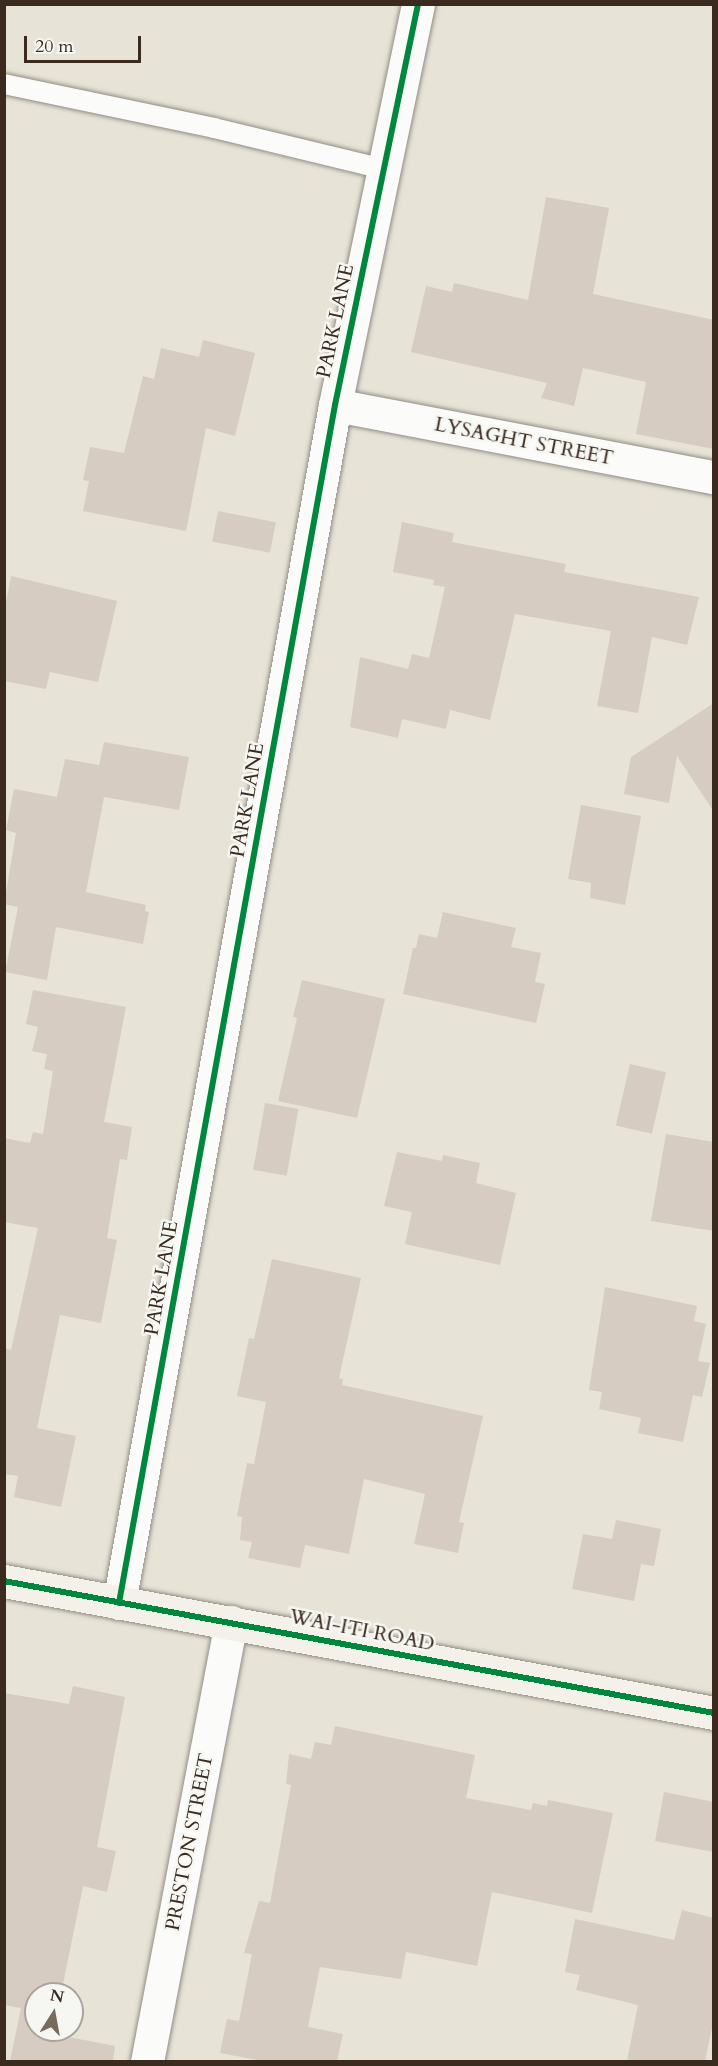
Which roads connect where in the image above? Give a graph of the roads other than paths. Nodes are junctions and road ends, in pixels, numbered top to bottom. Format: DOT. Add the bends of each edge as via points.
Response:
graph roads {
  1 [pos="418,4"];
  2 [pos="4,84"];
  3 [pos="383,169"];
  4 [pos="335,405"];
  5 [pos="714,477"];
  6 [pos="4,1581"];
  7 [pos="119,1603"];
  8 [pos="231,1622"];
  9 [pos="714,1713"];
  10 [pos="147,2061"];
  1 -- 3 [label="street, PARK LANE"];
  2 -- 3 [label="lane" via="214,128"];
  3 -- 4 [label="street, PARK LANE"];
  4 -- 5 [label="street, LYSAGHT STREET"];
  4 -- 7 [label="street, PARK LANE"];
  6 -- 7 [label="main road, WAI-ITI ROAD"];
  7 -- 8 [label="main road, WAI-ITI ROAD"];
  8 -- 9 [label="main road, WAI-ITI ROAD"];
  8 -- 10 [label="street, PRESTON STREET"];
}
